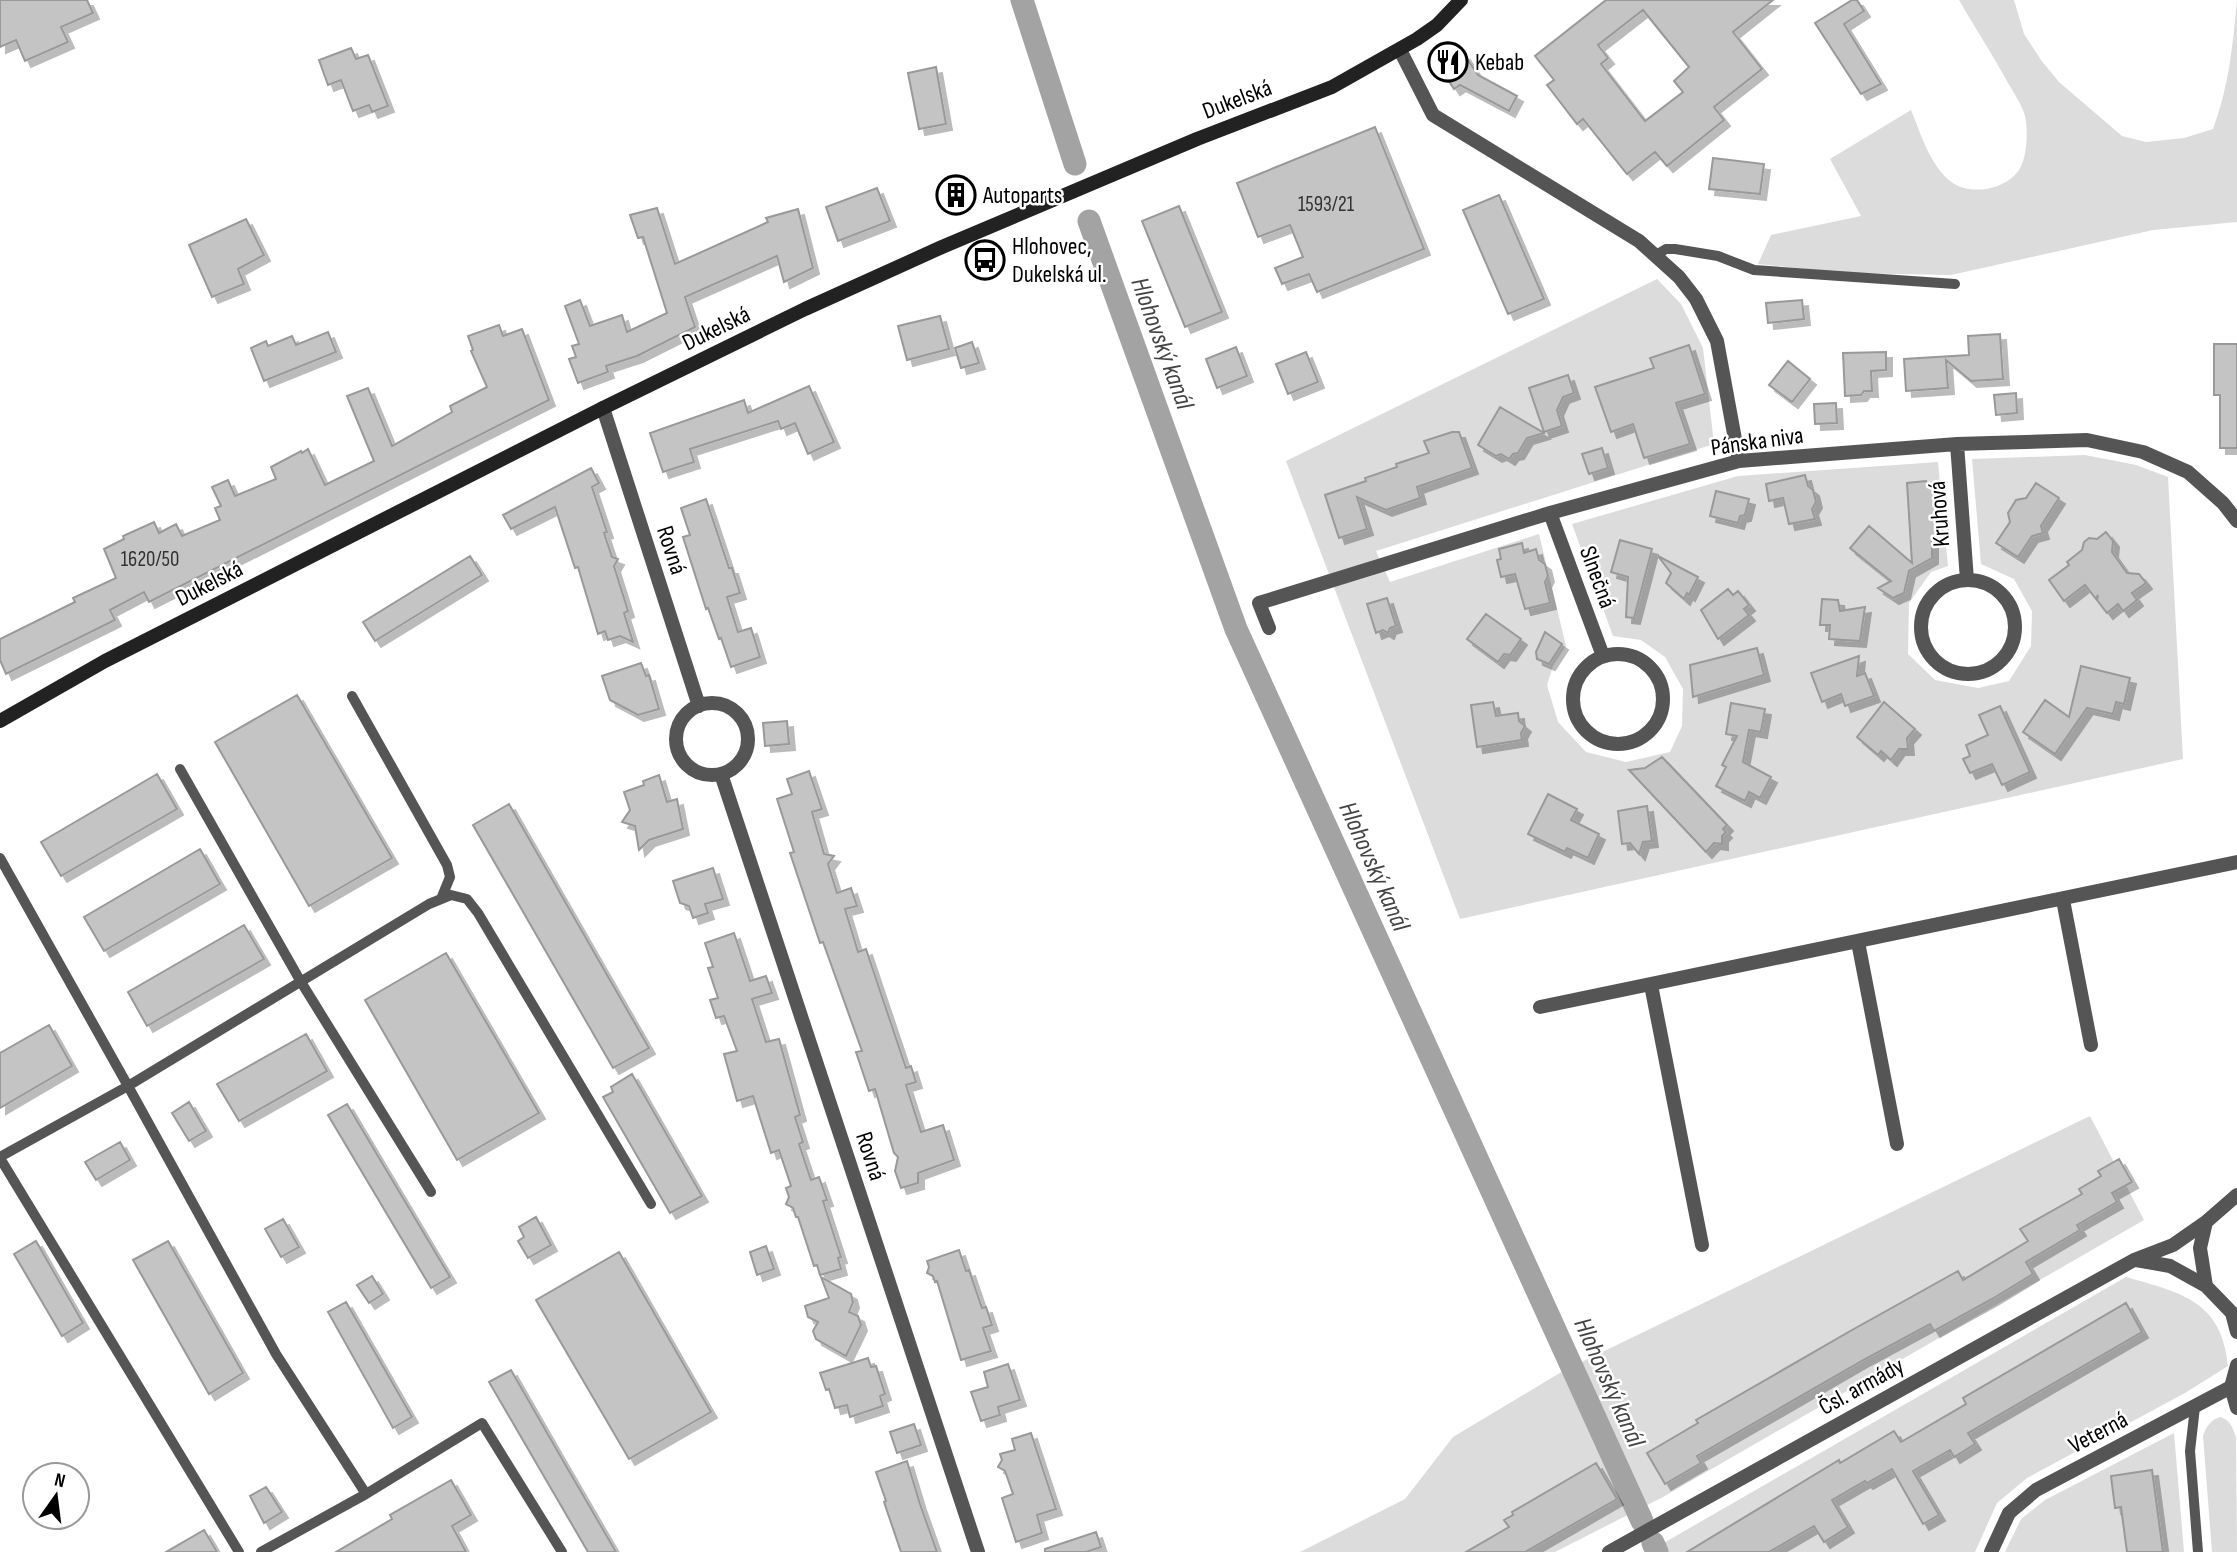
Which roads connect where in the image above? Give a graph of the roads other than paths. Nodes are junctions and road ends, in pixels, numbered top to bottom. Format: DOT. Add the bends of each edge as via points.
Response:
graph roads {
  1 [pos="1461,0"];
  2 [pos="1400,50"];
  3 [pos="1656,255"];
  4 [pos="1955,284"];
  5 [pos="603,408"];
  6 [pos="1957,444"];
  7 [pos="1739,461"];
  8 [pos="1550,513"];
  9 [pos="2237,521"];
  10 [pos="1967,580"];
  11 [pos="1269,628"];
  12 [pos="1603,656"];
  13 [pos="352,695"];
  14 [pos="699,706"];
  15 [pos="0,721"];
  16 [pos="180,769"];
  17 [pos="721,774"];
  18 [pos="0,858"];
  19 [pos="2237,862"];
  20 [pos="441,899"];
  21 [pos="2063,900"];
  22 [pos="1858,942"];
  23 [pos="301,982"];
  24 [pos="1651,985"];
  25 [pos="1540,1007"];
  26 [pos="2091,1045"];
  27 [pos="128,1086"];
  28 [pos="1898,1144"];
  29 [pos="0,1158"];
  30 [pos="431,1192"];
  31 [pos="2237,1195"];
  32 [pos="651,1204"];
  33 [pos="2206,1222"];
  34 [pos="1702,1245"];
  35 [pos="2134,1259"];
  36 [pos="2206,1286"];
  37 [pos="2235,1312"];
  38 [pos="2237,1332"];
  39 [pos="2237,1365"];
  40 [pos="2231,1387"];
  41 [pos="2194,1407"];
  42 [pos="2237,1408"];
  43 [pos="366,1494"];
  44 [pos="239,1552"];
  45 [pos="261,1552"];
  46 [pos="562,1552"];
  47 [pos="978,1552"];
  48 [pos="1609,1552"];
  49 [pos="1991,1552"];
  50 [pos="2198,1552"];
  1 -- 2 [label="main road, Dukelská" via="1437,25"];
  2 -- 3 [label="street" via="1433,115"];
  2 -- 5 [label="main road, Dukelská" via="1332,87 1197,139 880,275"];
  3 -- 4 [label="lane" via="1675,249 1717,256 1754,270"];
  3 -- 7 [label="street" via="1696,299 1717,341"];
  5 -- 14 [label="street, Rovná"];
  5 -- 15 [label="main road, Dukelská" via="104,661"];
  6 -- 7 [label="street, Pánska niva"];
  6 -- 9 [label="street, Pánska niva" via="2087,440 2143,452 2188,472"];
  6 -- 10 [label="street, Kruhová"];
  7 -- 8 [label="street, Pánska niva"];
  8 -- 11 [label="street, Pánska niva" via="1259,603"];
  8 -- 12 [label="street, Slnečná"];
  10 -- 10 [label="street, Kruhová" via="1988,585 2006,599 2015,627 2006,655 1989,669 1968,674 1938,663 1922,636 1927,604 1937,592"];
  12 -- 12 [label="street" via="1580,673 1574,686 1575,715 1588,732 1606,742 1636,741 1658,720 1663,705 1657,676 1633,656"];
  13 -- 20 [label="lane" via="447,865 450,877"];
  14 -- 17 [label="street" via="681,722 676,745 680,756 697,772"];
  14 -- 17 [label="street" via="710,703 733,710 747,728 741,762"];
  16 -- 23 [label="lane"];
  17 -- 47 [label="street, Rovná"];
  18 -- 27 [label="lane"];
  19 -- 21 [label="street"];
  20 -- 23 [label="lane"];
  20 -- 32 [label="lane" via="451,895 467,899 478,913"];
  21 -- 22 [label="street"];
  21 -- 26 [label="street"];
  22 -- 24 [label="street"];
  22 -- 28 [label="street"];
  23 -- 27 [label="lane"];
  23 -- 30 [label="lane"];
  24 -- 25 [label="street"];
  24 -- 34 [label="street"];
  27 -- 29 [label="lane"];
  27 -- 43 [label="lane" via="276,1354"];
  29 -- 44 [label="lane"];
  31 -- 33 [label="street, Čsl. armády"];
  33 -- 35 [label="street, Čsl. armády" via="2173,1245"];
  33 -- 36 [label="street" via="2200,1248"];
  35 -- 36 [label="street" via="2170,1266"];
  35 -- 48 [label="street, Čsl. armády"];
  36 -- 37 [label="street"];
  37 -- 38 [label="street"];
  39 -- 40 [label="street"];
  40 -- 41 [label="street, Veterná"];
  40 -- 42 [label="street"];
  41 -- 49 [label="street, Veterná" via="2036,1490 2009,1513"];
  41 -- 50 [label="lane" via="2190,1451"];
  43 -- 45 [label="lane"];
  43 -- 46 [label="lane" via="482,1423"];
}
